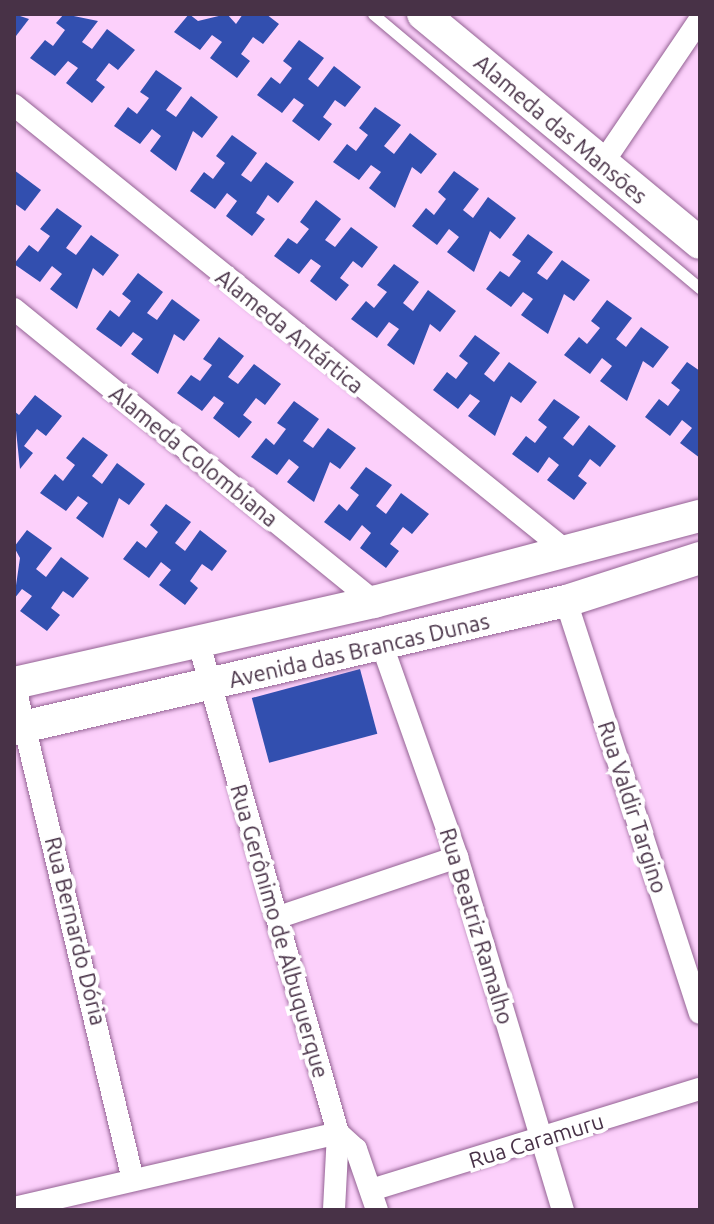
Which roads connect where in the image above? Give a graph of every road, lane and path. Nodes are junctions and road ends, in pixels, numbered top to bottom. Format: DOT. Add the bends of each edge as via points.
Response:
graph roads {
  1 [pos="373,14"];
  2 [pos="423,14"];
  3 [pos="700,19"];
  4 [pos="14,105"];
  5 [pos="602,164"];
  6 [pos="700,243"];
  7 [pos="700,288"];
  8 [pos="14,309"];
  9 [pos="700,516"];
  10 [pos="570,554"];
  11 [pos="700,558"];
  12 [pos="566,601"];
  13 [pos="374,602"];
  14 [pos="199,644"];
  15 [pos="382,645"];
  16 [pos="14,683"];
  17 [pos="209,685"];
  18 [pos="21,728"];
  19 [pos="457,857"];
  20 [pos="279,917"];
  21 [pos="700,1013"];
  22 [pos="700,1089"];
  23 [pos="338,1133"];
  24 [pos="541,1139"];
  25 [pos="133,1180"];
  26 [pos="374,1200"];
  27 [pos="75,1201"];
  28 [pos="14,1208"];
  29 [pos="334,1210"];
  30 [pos="563,1210"];
  1 -- 7 [label="lane"];
  2 -- 5 [label="main road, Alameda das Mansões"];
  3 -- 5 [label="street"];
  4 -- 10 [label="street, Alameda Antártica"];
  5 -- 6 [label="main road, Alameda das Mansões"];
  8 -- 13 [label="street, Alameda Colombiana"];
  9 -- 10 [label="main road, Avenida das Brancas Dunas"];
  10 -- 13 [label="main road, Avenida das Brancas Dunas"];
  11 -- 12 [label="main road, Avenida das Brancas Dunas"];
  12 -- 15 [label="main road, Avenida das Brancas Dunas"];
  12 -- 21 [label="street, Rua Valdir Targino"];
  13 -- 14 [label="main road, Avenida das Brancas Dunas"];
  14 -- 16 [label="main road, Avenida das Brancas Dunas"];
  14 -- 17 [label="street, Rua Gerônimo de Albuquerque"];
  15 -- 17 [label="main road, Avenida das Brancas Dunas"];
  15 -- 19 [label="street, Rua Beatriz Ramalho"];
  16 -- 18 [label="street, Rua Bernardo Dória"];
  17 -- 18 [label="main road, Avenida das Brancas Dunas"];
  17 -- 20 [label="street, Rua Gerônimo de Albuquerque"];
  18 -- 25 [label="street, Rua Bernardo Dória"];
  19 -- 20 [label="street"];
  19 -- 24 [label="street, Rua Beatriz Ramalho"];
  20 -- 23 [label="street, Rua Gerônimo de Albuquerque"];
  22 -- 24 [label="street, Rua Caramuru"];
  23 -- 25 [label="street"];
  23 -- 26 [label="street, Rua Gerônimo de Albuquerque" via="356,1149"];
  23 -- 29 [label="street"];
  24 -- 26 [label="street, Rua Caramuru"];
  24 -- 30 [label="street, Rua Beatriz Ramalho"];
  25 -- 27 [label="street"];
  27 -- 28 [label="street"];
}
